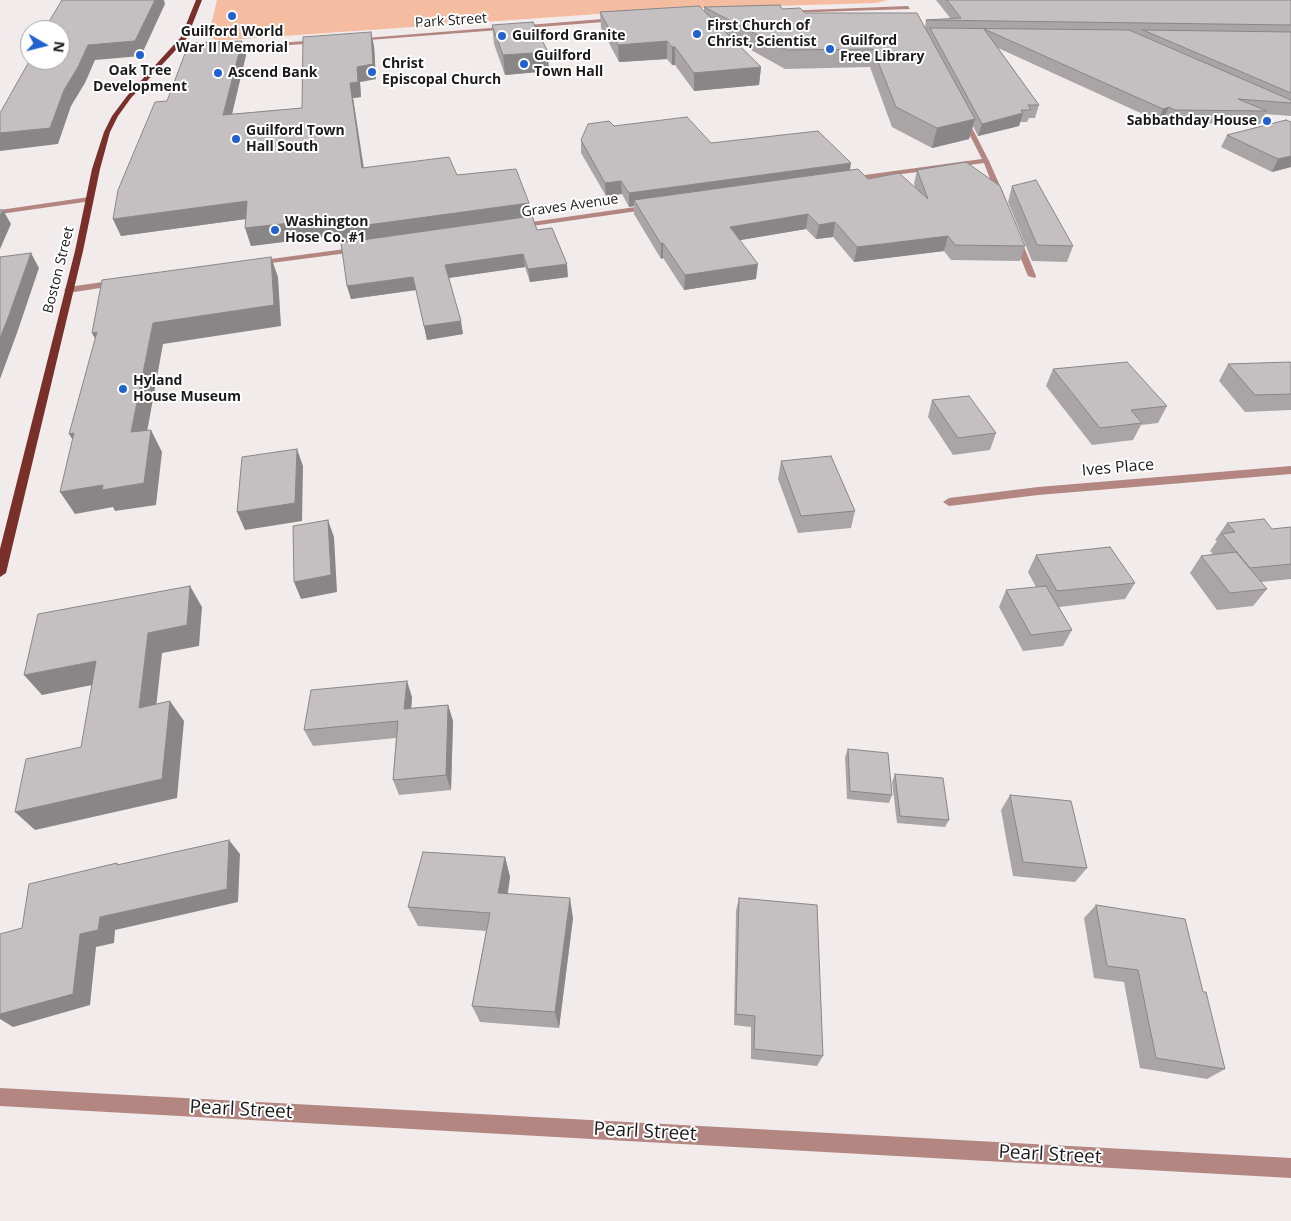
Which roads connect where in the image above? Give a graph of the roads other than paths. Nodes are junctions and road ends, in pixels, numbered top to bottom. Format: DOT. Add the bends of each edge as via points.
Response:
graph roads {
  1 [pos="199,0"];
  2 [pos="903,0"];
  3 [pos="908,8"];
  4 [pos="782,11"];
  5 [pos="912,16"];
  6 [pos="625,19"];
  7 [pos="346,40"];
  8 [pos="327,41"];
  9 [pos="211,47"];
  10 [pos="220,47"];
  11 [pos="176,48"];
  12 [pos="960,110"];
  13 [pos="986,161"];
  14 [pos="846,179"];
  15 [pos="89,199"];
  16 [pos="1003,204"];
  17 [pos="659,206"];
  18 [pos="0,212"];
  19 [pos="511,227"];
  20 [pos="1014,231"];
  21 [pos="373,247"];
  22 [pos="245,265"];
  23 [pos="1032,276"];
  24 [pos="127,282"];
  25 [pos="68,290"];
  26 [pos="1291,470"];
  27 [pos="949,502"];
  28 [pos="0,572"];
  29 [pos="0,1097"];
  30 [pos="1291,1168"];
  1 -- 11 [label="main road, Boston Street" via="184,38"];
  2 -- 3 [label="street"];
  3 -- 4 [label="street"];
  3 -- 5 [label="street"];
  6 -- 7 [label="street, Park Street"];
  8 -- 10 [label="street"];
  9 -- 11 [label="street"];
  11 -- 15 [label="main road, Boston Street" via="115,116 107,132"];
  12 -- 13 [label="street"];
  13 -- 14 [label="street"];
  13 -- 16 [label="street"];
  15 -- 18 [label="street"];
  15 -- 25 [label="main road, Boston Street"];
  17 -- 19 [label="street, Graves Avenue"];
  20 -- 23 [label="street"];
  21 -- 22 [label="street"];
  24 -- 25 [label="street"];
  25 -- 28 [label="main road, Boston Street"];
  26 -- 27 [label="street, Ives Place" via="1038,491"];
  29 -- 30 [label="street, Pearl Street"];
}
